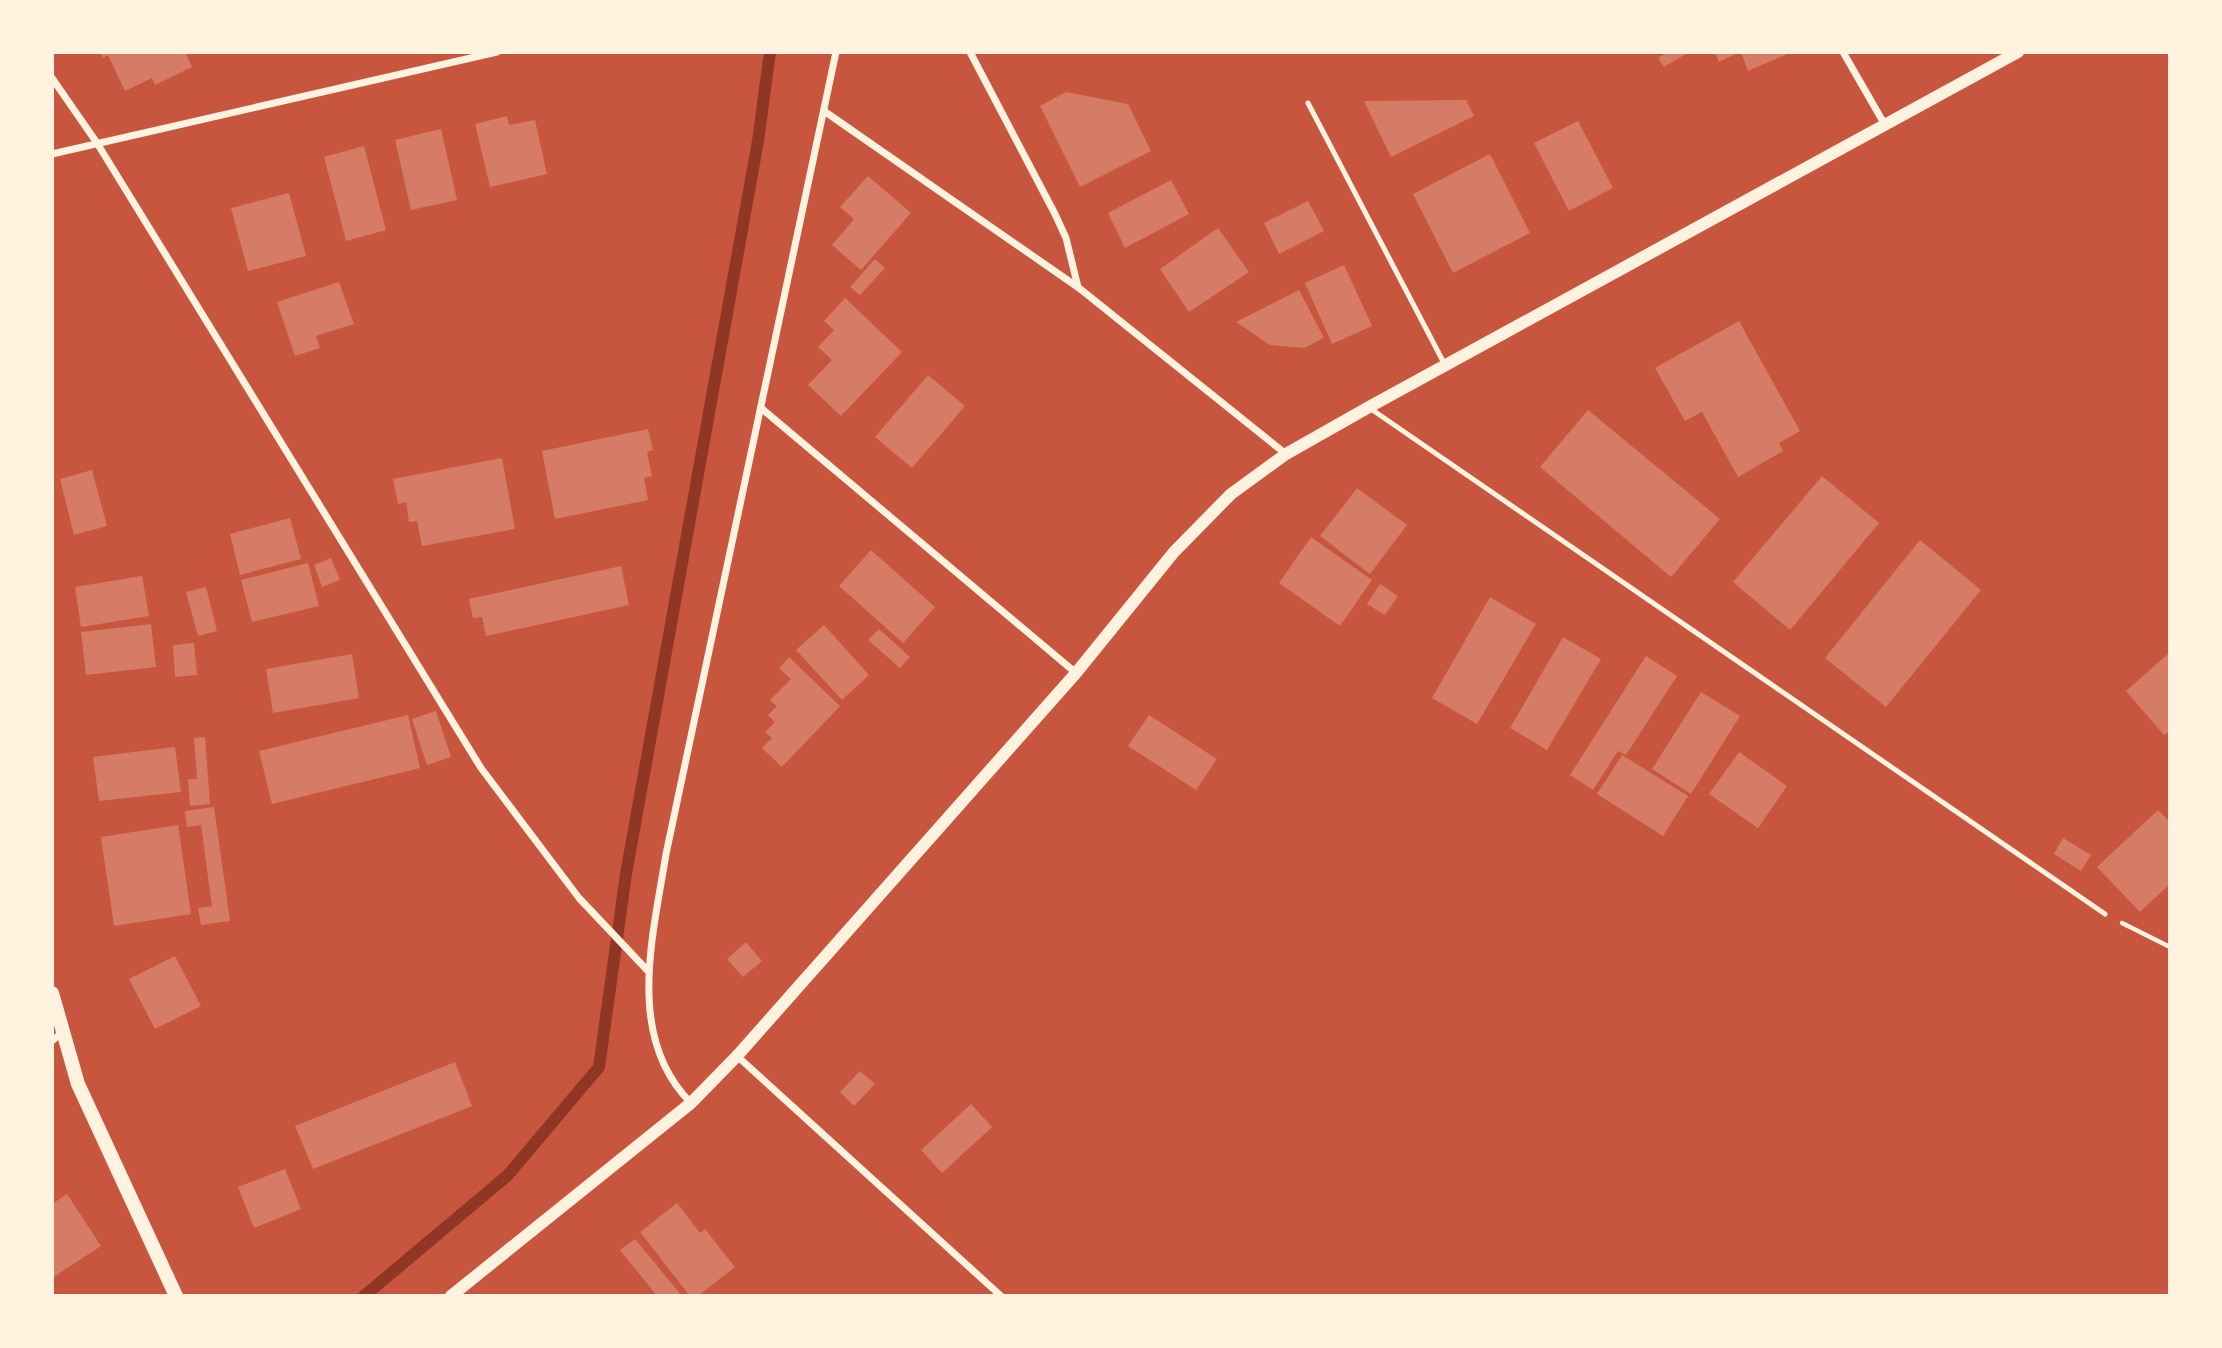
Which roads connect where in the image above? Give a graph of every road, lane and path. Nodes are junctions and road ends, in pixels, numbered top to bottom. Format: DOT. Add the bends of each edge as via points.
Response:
graph roads {
  1 [pos="497,52"];
  2 [pos="836,52"];
  3 [pos="970,52"];
  4 [pos="1843,52"];
  5 [pos="2018,52"];
  6 [pos="52,78"];
  7 [pos="1308,103"];
  8 [pos="824,111"];
  9 [pos="1885,125"];
  10 [pos="97,143"];
  11 [pos="52,155"];
  12 [pos="1079,288"];
  13 [pos="1445,365"];
  14 [pos="1368,407"];
  15 [pos="761,408"];
  16 [pos="1286,454"];
  17 [pos="1076,673"];
  18 [pos="2105,914"];
  19 [pos="2169,947"];
  20 [pos="648,971"];
  21 [pos="52,993"];
  22 [pos="57,1037"];
  23 [pos="737,1056"];
  24 [pos="691,1103"];
  25 [pos="176,1296"];
  26 [pos="452,1296"];
  27 [pos="1001,1296"];
  1 -- 10 [label="street"];
  2 -- 8 [label="street"];
  3 -- 12 [label="street" via="1055,214"];
  4 -- 9 [label="street"];
  5 -- 9 [label="street"];
  6 -- 10 [label="street"];
  7 -- 13 [label="lane"];
  8 -- 12 [label="street"];
  8 -- 15 [label="street"];
  9 -- 13 [label="street"];
  10 -- 11 [label="street"];
  10 -- 20 [label="street" via="481,768 579,898"];
  12 -- 16 [label="street"];
  13 -- 14 [label="street"];
  14 -- 16 [label="street"];
  14 -- 18 [label="lane"];
  15 -- 17 [label="street"];
  15 -- 20 [label="street" via="666,854"];
  16 -- 17 [label="street" via="1231,494 1174,552"];
  17 -- 23 [label="street"];
  18 -- 19 [label="path"];
  20 -- 24 [label="street" via="658,1053 667,1075"];
  21 -- 22 [label="main road"];
  22 -- 25 [label="main road"];
  23 -- 24 [label="street"];
  23 -- 27 [label="street"];
  24 -- 26 [label="street"];
}
